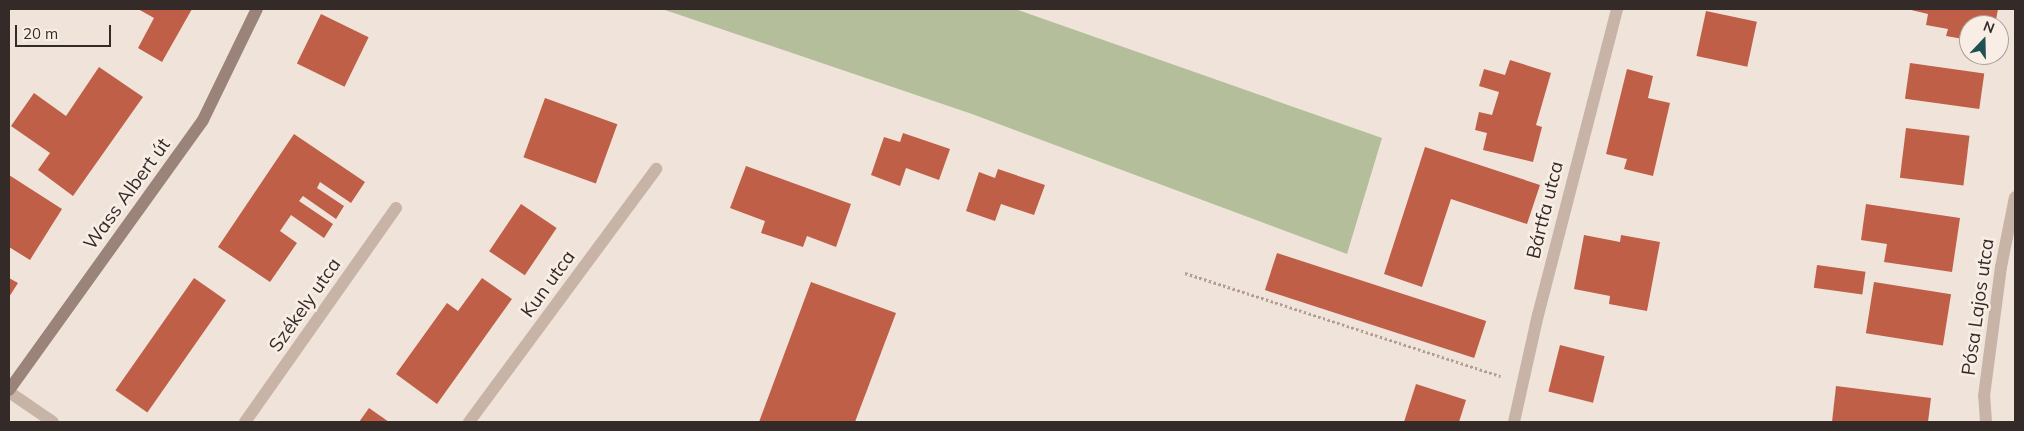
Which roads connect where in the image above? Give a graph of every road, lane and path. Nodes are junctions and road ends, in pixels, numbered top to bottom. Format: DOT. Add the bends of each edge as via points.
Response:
graph roads {
  1 [pos="257,9"];
  2 [pos="1617,9"];
  3 [pos="656,168"];
  4 [pos="2015,198"];
  5 [pos="396,208"];
  6 [pos="1185,273"];
  7 [pos="1523,383"];
  8 [pos="9,391"];
  9 [pos="53,422"];
  10 [pos="245,422"];
  11 [pos="469,422"];
  12 [pos="1514,422"];
  13 [pos="1986,422"];
  1 -- 8 [label="street, Wass Albert út" via="203,120"];
  2 -- 7 [label="street, Bártfa utca" via="1592,98"];
  3 -- 11 [label="street, Kun utca"];
  4 -- 13 [label="street, Pósa Lajos utca" via="2001,267 1985,387"];
  5 -- 10 [label="street, Székely utca"];
  6 -- 7 [label="path"];
  7 -- 12 [label="street, Bártfa utca"];
  8 -- 9 [label="street"];
}
